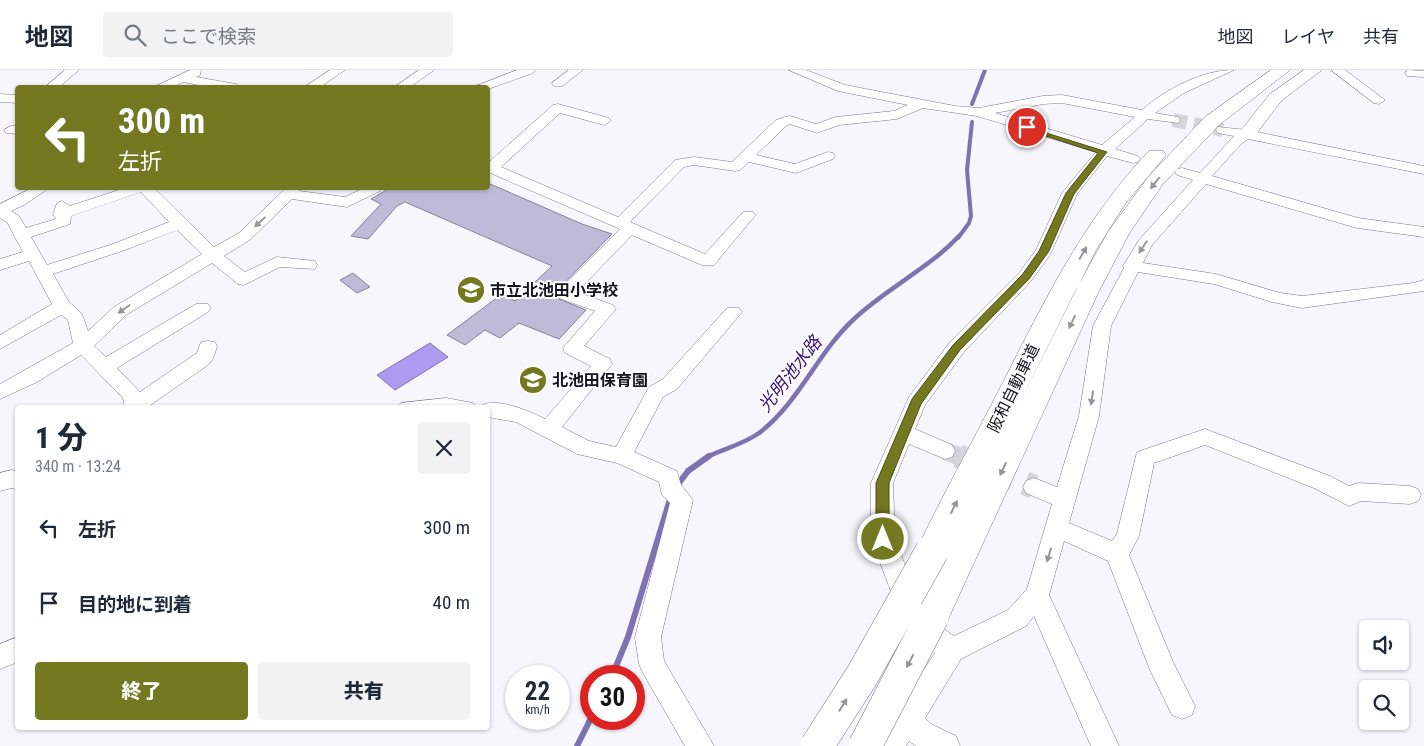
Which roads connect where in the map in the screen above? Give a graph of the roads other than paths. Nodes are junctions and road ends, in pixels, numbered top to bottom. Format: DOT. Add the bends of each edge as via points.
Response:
graph roads {
  1 [pos="73,70"];
  2 [pos="200,70"];
  3 [pos="340,70"];
  4 [pos="529,70"];
  5 [pos="578,70"];
  6 [pos="795,70"];
  7 [pos="1228,70"];
  8 [pos="1258,70"];
  9 [pos="1282,70"];
  10 [pos="1314,70"];
  11 [pos="1338,70"];
  12 [pos="425,71"];
  13 [pos="183,78"];
  14 [pos="478,82"];
  15 [pos="558,83"];
  16 [pos="54,85"];
  17 [pos="166,85"];
  18 [pos="220,85"];
  19 [pos="314,85"];
  20 [pos="404,85"];
  21 [pos="0,98"];
  22 [pos="15,100"];
  23 [pos="1379,100"];
  24 [pos="15,103"];
  25 [pos="920,104"];
  26 [pos="4,112"];
  27 [pos="979,112"];
  28 [pos="1143,114"];
  29 [pos="1173,120"];
  30 [pos="604,121"];
  31 [pos="1223,130"];
  32 [pos="1247,134"];
  33 [pos="1103,152"];
  34 [pos="746,156"];
  35 [pos="828,156"];
  36 [pos="1133,159"];
  37 [pos="490,167"];
  38 [pos="490,168"];
  39 [pos="1424,170"];
  40 [pos="1182,172"];
  41 [pos="1204,176"];
  42 [pos="39,190"];
  43 [pos="130,190"];
  44 [pos="148,190"];
  45 [pos="292,190"];
  46 [pos="372,190"];
  47 [pos="0,210"];
  48 [pos="748,215"];
  49 [pos="179,223"];
  50 [pos="626,224"];
  51 [pos="1424,232"];
  52 [pos="21,235"];
  53 [pos="32,255"];
  54 [pos="211,256"];
  55 [pos="309,264"];
  56 [pos="0,265"];
  57 [pos="1131,266"];
  58 [pos="43,272"];
  59 [pos="1424,285"];
  60 [pos="62,306"];
  61 [pos="202,308"];
  62 [pos="733,312"];
  63 [pos="0,343"];
  64 [pos="83,346"];
  65 [pos="208,347"];
  66 [pos="104,367"];
  67 [pos="0,392"];
  68 [pos="135,405"];
  69 [pos="136,405"];
  70 [pos="492,414"];
  71 [pos="548,430"];
  72 [pos="903,433"];
  73 [pos="946,450"];
  74 [pos="621,456"];
  75 [pos="1034,487"];
  76 [pos="1410,495"];
  77 [pos="1066,500"];
  78 [pos="1057,528"];
  79 [pos="1117,554"];
  80 [pos="1037,595"];
  81 [pos="15,650"];
  82 [pos="952,650"];
  83 [pos="0,657"];
  84 [pos="1182,706"];
  85 [pos="908,720"];
  86 [pos="700,746"];
  87 [pos="817,746"];
  88 [pos="865,746"];
  89 [pos="889,746"];
  90 [pos="946,746"];
  91 [pos="1104,746"];
  1 -- 16 [label="street"];
  2 -- 13 [label="street"];
  3 -- 19 [label="street"];
  4 -- 14 [label="street"];
  5 -- 15 [label="street"];
  6 -- 25 [label="street" via="842,88"];
  7 -- 28 [label="street" via="1180,90"];
  87 -- 8 [label="highway, 阪和自動車道, one-way, bridge" via="863,674 932,551 1065,284 1100,224 1138,172 1197,115"];
  9 -- 88 [label="highway, 阪和自動車道, one-way, bridge" via="1212,121 1156,180 1119,232 1086,293 932,617"];
  10 -- 32 [label="street" via="1276,97"];
  11 -- 23 [label="street"];
  12 -- 20 [label="street"];
  13 -- 17 [label="street"];
  13 -- 18 [label="street"];
  21 -- 22 [label="street"];
  24 -- 26 [label="street"];
  25 -- 27 [label="street"];
  25 -- 34 [label="street" via="897,115 836,121 817,129 790,120 781,123"];
  27 -- 28 [label="street" via="1062,99"];
  27 -- 33 [label="street"];
  28 -- 29 [label="street"];
  28 -- 33 [label="street"];
  30 -- 37 [label="street" via="558,108"];
  31 -- 32 [label="street"];
  32 -- 39 [label="street"];
  32 -- 41 [label="street" via="1236,141"];
  33 -- 36 [label="street"];
  33 -- 72 [label="street" via="1070,193 1044,251 1025,277 957,347 916,402"];
  34 -- 35 [label="street" via="796,170"];
  34 -- 50 [label="street" via="736,167 694,161 680,163"];
  38 -- 50 [label="street"];
  40 -- 41 [label="street"];
  41 -- 51 [label="street" via="1357,223"];
  41 -- 57 [label="street, one-way" via="1145,243"];
  42 -- 47 [label="street"];
  43 -- 52 [label="street" via="62,206 64,221"];
  44 -- 49 [label="street"];
  45 -- 46 [label="street" via="347,202"];
  45 -- 54 [label="street, one-way" via="246,236"];
  47 -- 52 [label="street" via="13,219"];
  48 -- 50 [label="street" via="708,261"];
  49 -- 54 [label="street"];
  49 -- 58 [label="street" via="120,247"];
  50 -- 71 [label="street" via="565,294 607,309 572,348 603,364"];
  52 -- 53 [label="street"];
  53 -- 56 [label="street"];
  53 -- 58 [label="street"];
  54 -- 55 [label="street" via="244,280 277,262"];
  54 -- 64 [label="street, one-way" via="120,311"];
  57 -- 59 [label="street" via="1216,279 1302,302"];
  57 -- 77 [label="street, one-way" via="1102,326 1089,416"];
  58 -- 60 [label="street"];
  60 -- 63 [label="street"];
  60 -- 64 [label="street" via="76,318"];
  61 -- 66 [label="street"];
  62 -- 74 [label="street" via="670,384 656,392"];
  64 -- 66 [label="street"];
  64 -- 67 [label="street"];
  65 -- 69 [label="street" via="198,362"];
  66 -- 68 [label="street" via="132,395"];
  70 -- 71 [label="street" via="520,415"];
  71 -- 74 [label="street" via="584,448"];
  72 -- 73 [label="street"];
  72 -- 82 [label="street" via="882,483 883,539 915,623"];
  74 -- 86 [label="street" via="669,477 676,494 672,546 648,637 652,664"];
  75 -- 77 [label="street"];
  76 -- 79 [label="street" via="1358,492 1349,497 1322,482 1205,437 1144,458 1128,536"];
  77 -- 78 [label="street"];
  78 -- 79 [label="street"];
  78 -- 80 [label="street, one-way"];
  79 -- 84 [label="street" via="1163,670"];
  80 -- 82 [label="street" via="1017,618"];
  80 -- 91 [label="street"];
  81 -- 83 [label="street"];
  82 -- 85 [label="street"];
  85 -- 89 [label="street"];
  85 -- 90 [label="street" via="921,734"];
}
